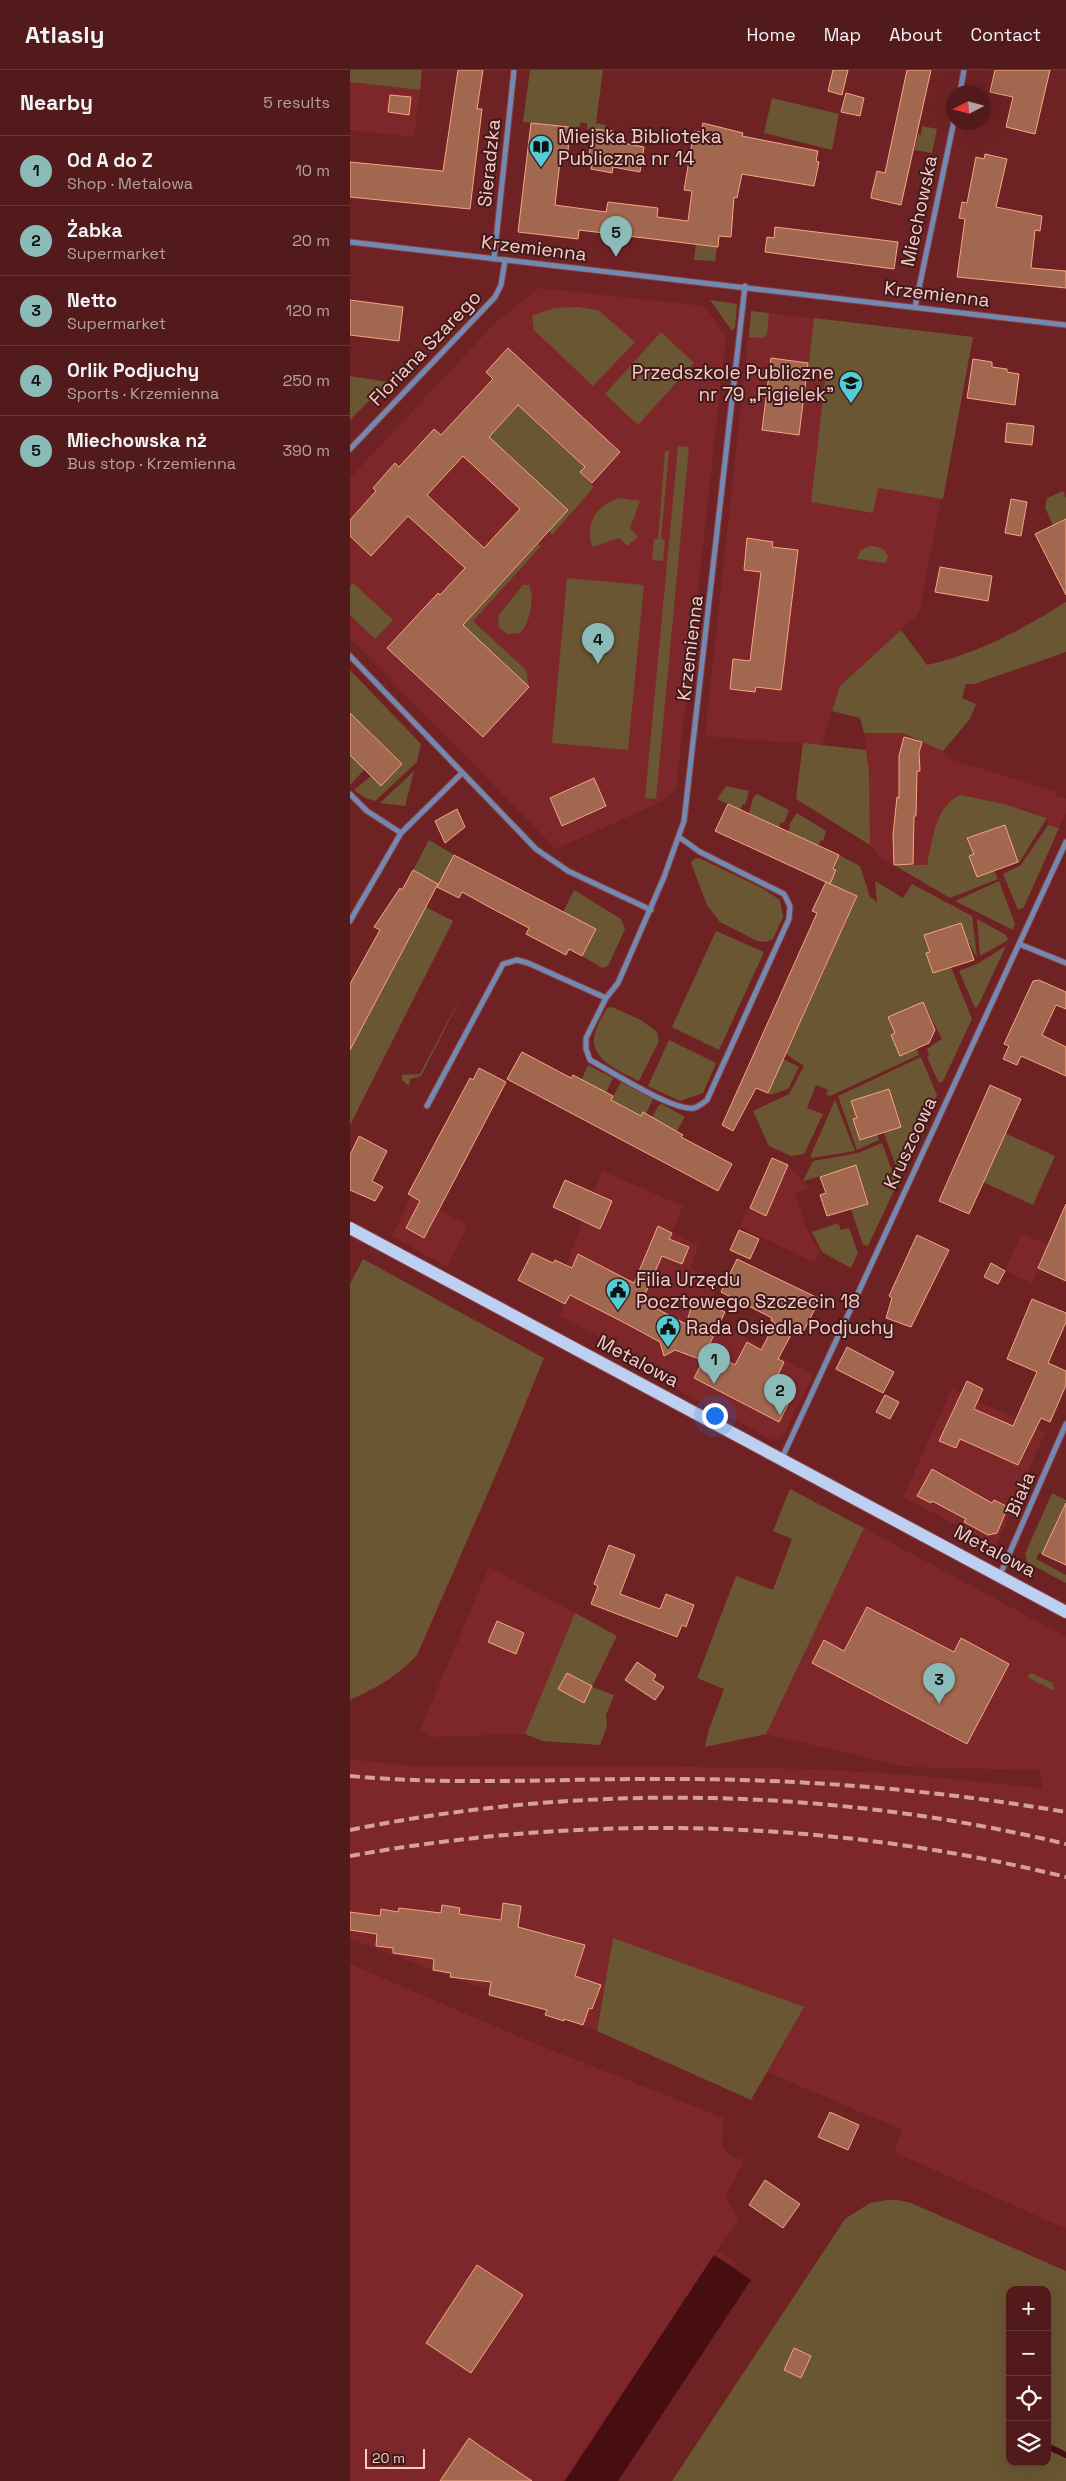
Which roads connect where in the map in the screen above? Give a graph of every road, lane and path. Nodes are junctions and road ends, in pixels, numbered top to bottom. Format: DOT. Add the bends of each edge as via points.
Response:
graph roads {
  1 [pos="514,70"];
  2 [pos="964,70"];
  3 [pos="961,85"];
  4 [pos="952,130"];
  5 [pos="350,242"];
  6 [pos="494,259"];
  7 [pos="505,260"];
  8 [pos="745,286"];
  9 [pos="915,307"];
  10 [pos="1066,325"];
  11 [pos="350,449"];
  12 [pos="350,656"];
  13 [pos="462,773"];
  14 [pos="350,794"];
  15 [pos="401,833"];
  16 [pos="679,837"];
  17 [pos="1066,842"];
  18 [pos="650,910"];
  19 [pos="350,922"];
  20 [pos="1019,944"];
  21 [pos="1066,964"];
  22 [pos="606,998"];
  23 [pos="427,1106"];
  24 [pos="350,1228"];
  25 [pos="1066,1424"];
  26 [pos="782,1458"];
  27 [pos="1000,1576"];
  28 [pos="1066,1612"];
  1 -- 6 [label="street, Sieradzka"];
  2 -- 3 [label="street"];
  4 -- 9 [label="street, Miechowska"];
  5 -- 6 [label="street, Krzemienna"];
  6 -- 7 [label="street, Krzemienna"];
  7 -- 8 [label="street, Krzemienna"];
  7 -- 11 [label="street, Floriana Szarego" via="501,285 495,297"];
  8 -- 9 [label="street, Krzemienna"];
  8 -- 16 [label="street, Krzemienna" via="691,768"];
  9 -- 10 [label="street, Krzemienna"];
  12 -- 13 [label="street"];
  13 -- 15 [label="street"];
  13 -- 18 [label="street" via="536,849 568,871"];
  14 -- 15 [label="street" via="367,811"];
  15 -- 19 [label="street"];
  16 -- 18 [label="street, Krzemienna"];
  16 -- 22 [label="street, Krzemienna" via="700,852 784,894 790,906 789,919 707,1100 695,1108 685,1108 658,1098 590,1060 586,1038"];
  17 -- 20 [label="street, Kruszcowa"];
  18 -- 22 [label="street, Krzemienna" via="618,983"];
  20 -- 21 [label="street"];
  20 -- 26 [label="street, Kruszcowa"];
  22 -- 23 [label="street" via="528,963 516,960 503,964"];
  24 -- 26 [label="main road, Metalowa"];
  25 -- 27 [label="street, Biała"];
  26 -- 27 [label="main road, Metalowa"];
  27 -- 28 [label="main road, Metalowa"];
}
